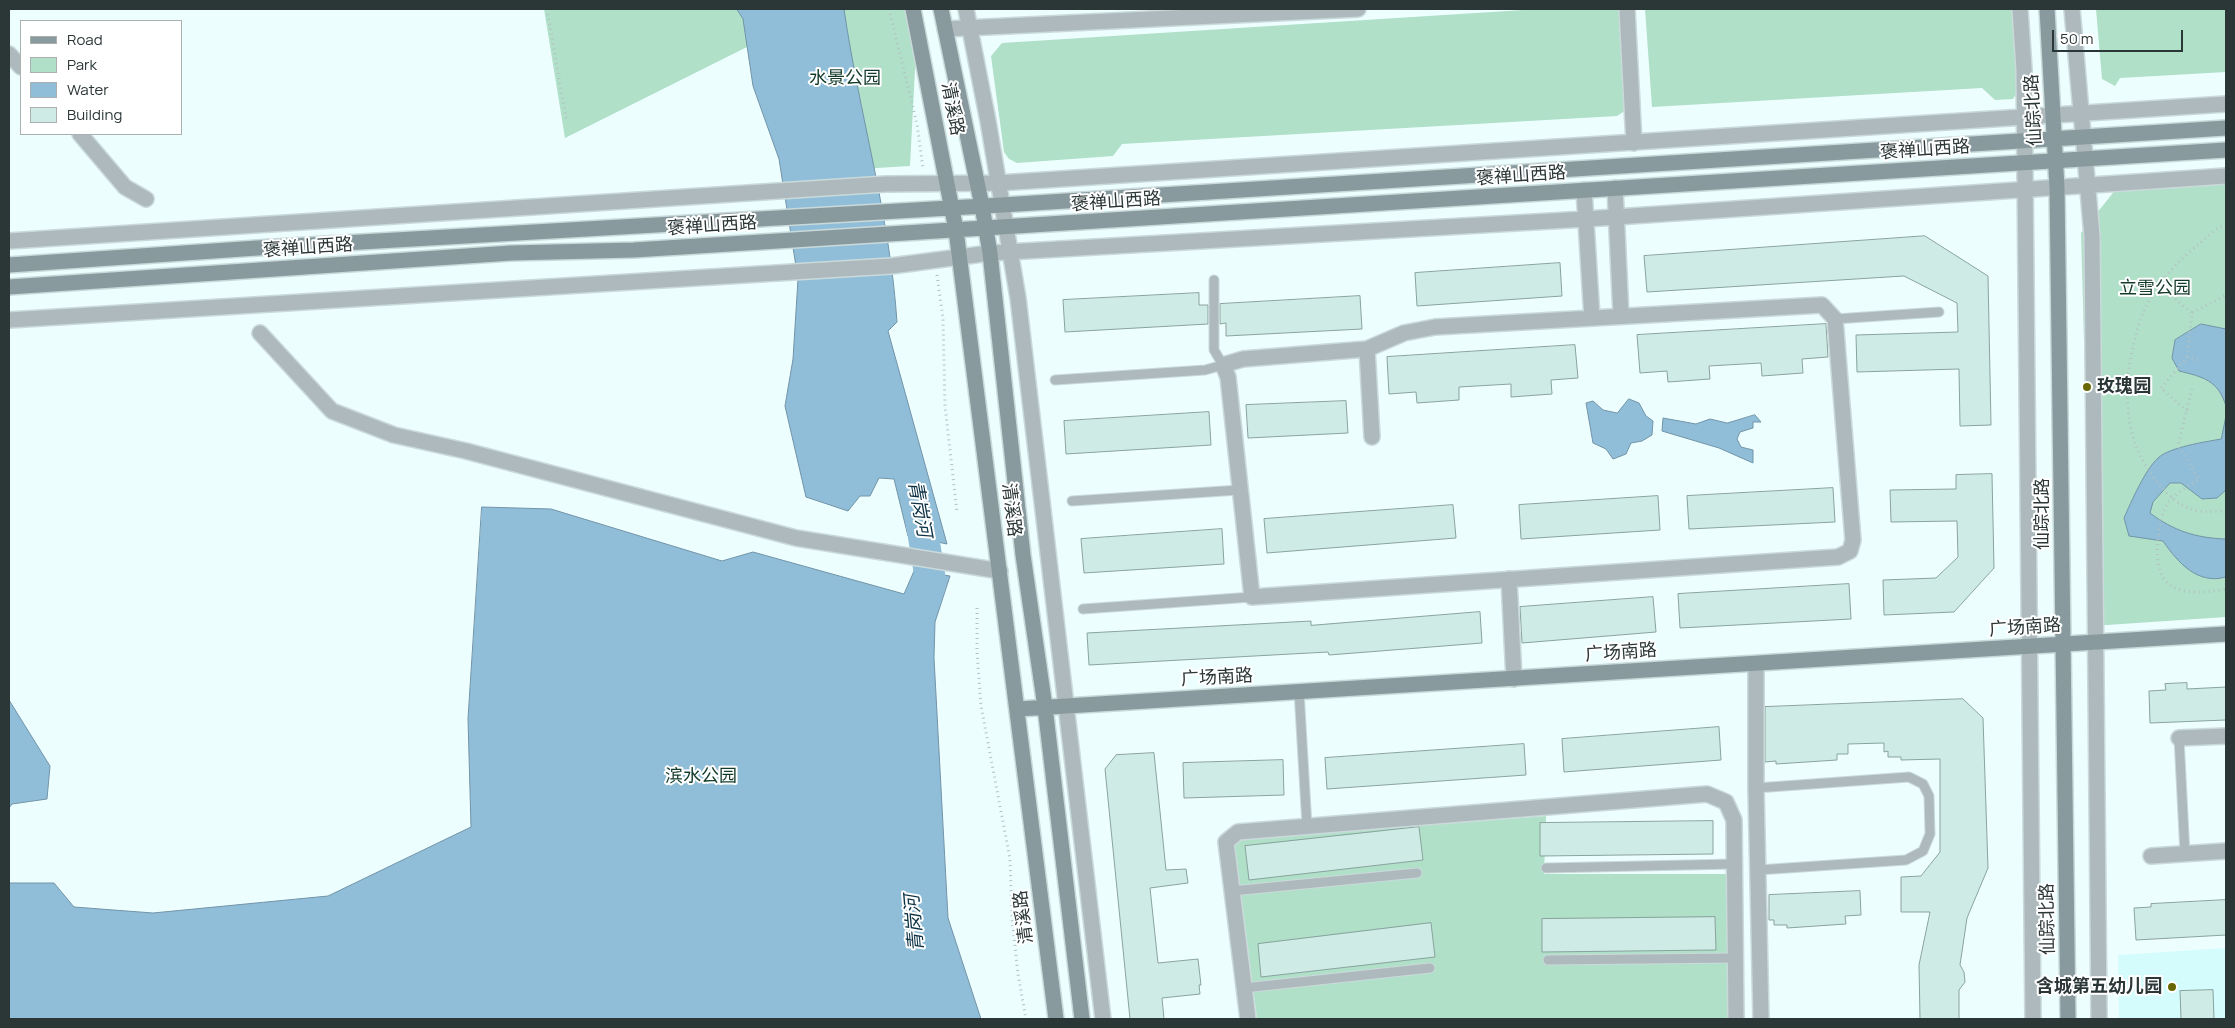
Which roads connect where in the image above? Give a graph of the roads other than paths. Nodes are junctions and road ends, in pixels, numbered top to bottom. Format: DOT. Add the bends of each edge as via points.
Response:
graph roads {
  1 [pos="913,9"];
  2 [pos="941,9"];
  3 [pos="966,9"];
  4 [pos="1358,9"];
  5 [pos="1627,9"];
  6 [pos="2020,9"];
  7 [pos="2047,9"];
  8 [pos="2072,9"];
  9 [pos="1313,10"];
  10 [pos="1154,14"];
  11 [pos="970,28"];
  12 [pos="945,30"];
  13 [pos="9,54"];
  14 [pos="20,66"];
  15 [pos="2226,104"];
  16 [pos="2080,114"];
  17 [pos="2054,115"];
  18 [pos="2025,117"];
  19 [pos="2226,128"];
  20 [pos="81,135"];
  21 [pos="2082,137"];
  22 [pos="2055,139"];
  23 [pos="2025,140"];
  24 [pos="1634,143"];
  25 [pos="2226,150"];
  26 [pos="2084,159"];
  27 [pos="2055,161"];
  28 [pos="2025,163"];
  29 [pos="2226,176"];
  30 [pos="947,183"];
  31 [pos="977,183"];
  32 [pos="998,183"];
  33 [pos="2087,185"];
  34 [pos="1615,188"];
  35 [pos="2057,188"];
  36 [pos="1584,190"];
  37 [pos="2025,190"];
  38 [pos="146,199"];
  39 [pos="1002,205"];
  40 [pos="982,206"];
  41 [pos="952,208"];
  42 [pos="1616,217"];
  43 [pos="1586,219"];
  44 [pos="1005,228"];
  45 [pos="986,229"];
  46 [pos="956,230"];
  47 [pos="9,241"];
  48 [pos="990,252"];
  49 [pos="1009,252"];
  50 [pos="959,257"];
  51 [pos="9,265"];
  52 [pos="1214,280"];
  53 [pos="9,287"];
  54 [pos="1938,312"];
  55 [pos="1621,316"];
  56 [pos="1592,318"];
  57 [pos="1836,319"];
  58 [pos="9,320"];
  59 [pos="260,334"];
  60 [pos="1366,349"];
  61 [pos="1222,365"];
  62 [pos="1054,380"];
  63 [pos="1372,437"];
  64 [pos="1239,490"];
  65 [pos="1072,501"];
  66 [pos="1000,571"];
  67 [pos="1509,579"];
  68 [pos="1252,597"];
  69 [pos="1083,609"];
  70 [pos="2226,634"];
  71 [pos="2096,642"];
  72 [pos="2063,644"];
  73 [pos="2029,646"];
  74 [pos="1756,664"];
  75 [pos="1514,679"];
  76 [pos="1299,692"];
  77 [pos="1067,706"];
  78 [pos="1045,707"];
  79 [pos="1018,709"];
  80 [pos="2226,736"];
  81 [pos="2179,738"];
  82 [pos="1756,788"];
  83 [pos="1307,826"];
  84 [pos="2226,851"];
  85 [pos="2185,854"];
  86 [pos="2151,856"];
  87 [pos="1734,864"];
  88 [pos="1546,868"];
  89 [pos="1758,870"];
  90 [pos="1417,872"];
  91 [pos="1232,891"];
  92 [pos="1736,958"];
  93 [pos="1548,960"];
  94 [pos="1430,968"];
  95 [pos="1244,988"];
  96 [pos="1056,1019"];
  97 [pos="1082,1019"];
  98 [pos="1103,1019"];
  99 [pos="1248,1019"];
  100 [pos="1736,1019"];
  101 [pos="1761,1019"];
  102 [pos="2033,1019"];
  103 [pos="2068,1019"];
  104 [pos="2100,1019"];
  1 -- 30 [label="main road, 清溪路"];
  2 -- 12 [label="main road, 清溪路"];
  3 -- 11 [label="street"];
  4 -- 9 [label="street"];
  5 -- 24 [label="street"];
  6 -- 18 [label="street"];
  7 -- 17 [label="main road, 仙踪北路"];
  8 -- 16 [label="street"];
  9 -- 10 [label="street"];
  10 -- 11 [label="street"];
  11 -- 12 [label="street"];
  11 -- 32 [label="street"];
  12 -- 31 [label="main road, 清溪路"];
  13 -- 14 [label="street"];
  15 -- 16 [label="street"];
  16 -- 17 [label="street"];
  16 -- 21 [label="street"];
  17 -- 18 [label="street"];
  17 -- 22 [label="main road, 仙踪北路"];
  18 -- 23 [label="street"];
  18 -- 24 [label="street"];
  19 -- 21 [label="main road, 褒禅山西路"];
  20 -- 38 [label="street" via="125,187"];
  21 -- 22 [label="main road, 褒禅山西路"];
  21 -- 26 [label="street"];
  22 -- 23 [label="main road, 褒禅山西路"];
  22 -- 27 [label="main road, 仙踪北路"];
  23 -- 28 [label="street"];
  23 -- 39 [label="main road, 褒禅山西路"];
  24 -- 32 [label="street"];
  25 -- 26 [label="main road, 褒禅山西路"];
  26 -- 27 [label="main road, 褒禅山西路"];
  26 -- 33 [label="street"];
  27 -- 28 [label="main road, 褒禅山西路"];
  27 -- 35 [label="main road, 仙踪北路"];
  28 -- 34 [label="main road, 褒禅山西路"];
  28 -- 37 [label="street"];
  29 -- 33 [label="street"];
  30 -- 31 [label="street"];
  30 -- 41 [label="main road, 清溪路"];
  30 -- 47 [label="street" via="886,184"];
  31 -- 32 [label="street"];
  31 -- 40 [label="main road, 清溪路"];
  32 -- 39 [label="street"];
  33 -- 35 [label="street"];
  33 -- 71 [label="street" via="2092,236"];
  34 -- 36 [label="main road, 褒禅山西路"];
  34 -- 42 [label="street"];
  35 -- 37 [label="street"];
  35 -- 72 [label="main road, 仙踪北路"];
  36 -- 43 [label="street"];
  36 -- 44 [label="main road, 褒禅山西路"];
  37 -- 42 [label="street"];
  37 -- 73 [label="street"];
  39 -- 40 [label="main road, 褒禅山西路"];
  39 -- 44 [label="street"];
  40 -- 41 [label="main road, 褒禅山西路"];
  40 -- 45 [label="main road, 清溪路"];
  41 -- 46 [label="main road, 清溪路"];
  41 -- 51 [label="main road, 褒禅山西路"];
  42 -- 43 [label="street"];
  42 -- 55 [label="street"];
  43 -- 49 [label="street"];
  43 -- 56 [label="street"];
  44 -- 45 [label="main road, 褒禅山西路"];
  44 -- 49 [label="street"];
  45 -- 46 [label="main road, 褒禅山西路"];
  45 -- 48 [label="main road, 清溪路"];
  46 -- 50 [label="main road, 清溪路"];
  46 -- 53 [label="main road, 褒禅山西路" via="634,250 511,253"];
  48 -- 49 [label="street"];
  48 -- 50 [label="street"];
  48 -- 78 [label="main road, 清溪路" via="1023,555"];
  49 -- 77 [label="street" via="1018,298"];
  50 -- 58 [label="street" via="890,266"];
  50 -- 66 [label="main road, 清溪路"];
  52 -- 61 [label="lane" via="1214,350"];
  54 -- 57 [label="lane"];
  55 -- 56 [label="street"];
  55 -- 57 [label="street" via="1822,305"];
  56 -- 60 [label="street" via="1435,327 1404,333"];
  57 -- 67 [label="street" via="1853,540 1850,551 1838,556"];
  59 -- 66 [label="street" via="332,411 394,435 466,450 796,538"];
  60 -- 61 [label="street" via="1243,359"];
  60 -- 63 [label="street"];
  61 -- 62 [label="lane" via="1204,370"];
  61 -- 64 [label="street" via="1228,377"];
  64 -- 65 [label="lane"];
  64 -- 68 [label="street"];
  66 -- 79 [label="main road, 清溪路"];
  67 -- 68 [label="street"];
  67 -- 75 [label="street"];
  68 -- 69 [label="lane"];
  70 -- 71 [label="main road, 广场南路"];
  71 -- 72 [label="main road, 广场南路"];
  71 -- 104 [label="street"];
  72 -- 73 [label="main road, 广场南路"];
  72 -- 103 [label="main road, 仙踪北路"];
  73 -- 74 [label="main road, 广场南路"];
  73 -- 102 [label="street"];
  74 -- 75 [label="main road, 广场南路"];
  74 -- 82 [label="street"];
  75 -- 76 [label="main road, 广场南路"];
  76 -- 77 [label="main road, 广场南路"];
  76 -- 83 [label="lane"];
  77 -- 78 [label="main road, 广场南路"];
  77 -- 98 [label="street"];
  78 -- 79 [label="main road, 广场南路"];
  78 -- 97 [label="main road, 清溪路"];
  79 -- 96 [label="main road, 清溪路"];
  80 -- 81 [label="street"];
  81 -- 85 [label="lane"];
  82 -- 89 [label="street"];
  82 -- 89 [label="lane" via="1909,777 1923,784 1929,796 1930,834 1923,851 1906,860"];
  83 -- 87 [label="street" via="1707,794 1726,802 1734,820"];
  83 -- 91 [label="street" via="1238,832 1226,842"];
  84 -- 85 [label="street"];
  85 -- 86 [label="street"];
  87 -- 88 [label="lane"];
  87 -- 92 [label="street"];
  89 -- 101 [label="street"];
  90 -- 91 [label="lane"];
  91 -- 95 [label="street"];
  92 -- 93 [label="lane"];
  92 -- 100 [label="street"];
  94 -- 95 [label="lane"];
  95 -- 99 [label="street"];
}
